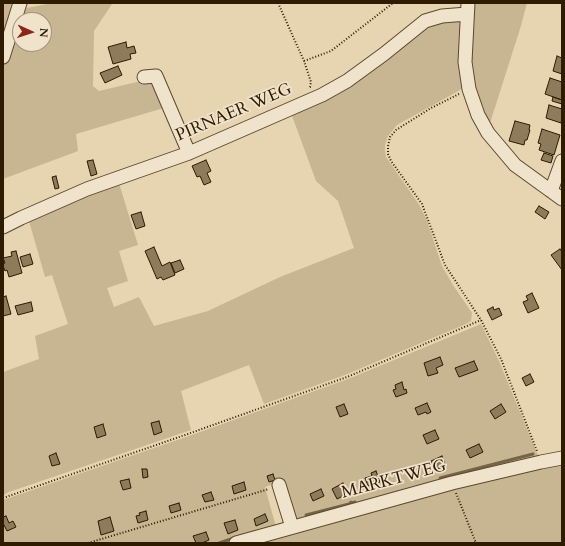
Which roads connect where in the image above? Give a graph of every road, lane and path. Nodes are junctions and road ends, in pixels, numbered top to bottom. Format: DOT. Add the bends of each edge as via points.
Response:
graph roads {
  1 [pos="278,3"];
  2 [pos="393,3"];
  3 [pos="20,5"];
  4 [pos="468,8"];
  5 [pos="3,57"];
  6 [pos="304,61"];
  7 [pos="144,77"];
  8 [pos="469,89"];
  9 [pos="305,93"];
  10 [pos="189,153"];
  11 [pos="562,161"];
  12 [pos="551,191"];
  13 [pos="562,199"];
  14 [pos="3,227"];
  15 [pos="481,320"];
  16 [pos="562,458"];
  17 [pos="541,462"];
  18 [pos="452,482"];
  19 [pos="279,485"];
  20 [pos="3,498"];
  21 [pos="292,527"];
  22 [pos="88,543"];
  23 [pos="236,543"];
  24 [pos="476,543"];
  1 -- 6 [label="path"];
  2 -- 6 [label="path" via="331,51"];
  3 -- 5 [label="street"];
  4 -- 8 [label="street" via="465,62"];
  4 -- 10 [label="street, PIRNAER WEG" via="425,21 347,81 322,95"];
  6 -- 9 [label="path" via="311,82"];
  7 -- 10 [label="street" via="156,76"];
  8 -- 12 [label="street" via="478,115 488,133 515,165"];
  8 -- 15 [label="path" via="431,108 396,130 390,137 388,154 422,204 445,265"];
  10 -- 14 [label="street, PIRNAER WEG" via="86,189"];
  11 -- 12 [label="street"];
  12 -- 13 [label="street"];
  15 -- 17 [label="path" via="501,359"];
  15 -- 20 [label="path" via="347,377"];
  16 -- 17 [label="street, MARKTWEG"];
  17 -- 18 [label="street, MARKTWEG"];
  18 -- 21 [label="street, MARKTWEG"];
  18 -- 24 [label="path"];
  19 -- 21 [label="street"];
  19 -- 22 [label="path"];
  21 -- 23 [label="street, MARKTWEG"];
}
